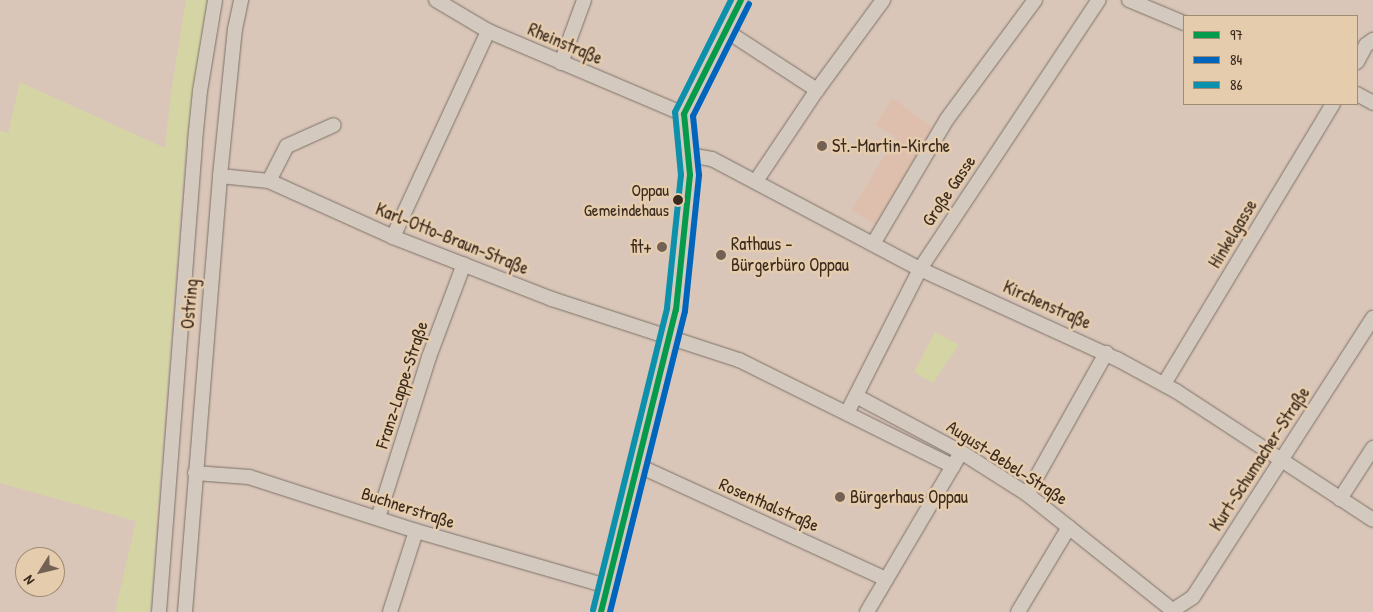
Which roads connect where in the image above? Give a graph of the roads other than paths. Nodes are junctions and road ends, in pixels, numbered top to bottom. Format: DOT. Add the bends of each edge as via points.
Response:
graph roads {
  1 [pos="215,0"];
  2 [pos="241,0"];
  3 [pos="436,0"];
  4 [pos="584,0"];
  5 [pos="741,0"];
  6 [pos="883,0"];
  7 [pos="1035,0"];
  8 [pos="1099,0"];
  9 [pos="1129,0"];
  10 [pos="1183,23"];
  11 [pos="724,30"];
  12 [pos="488,31"];
  13 [pos="1373,40"];
  14 [pos="1358,60"];
  15 [pos="561,63"];
  16 [pos="817,90"];
  17 [pos="1358,95"];
  18 [pos="1373,103"];
  19 [pos="1332,105"];
  20 [pos="684,114"];
  21 [pos="334,126"];
  22 [pos="689,155"];
  23 [pos="220,176"];
  24 [pos="269,181"];
  25 [pos="756,181"];
  26 [pos="393,238"];
  27 [pos="873,244"];
  28 [pos="464,264"];
  29 [pos="920,268"];
  30 [pos="1373,318"];
  31 [pos="671,337"];
  32 [pos="1106,353"];
  33 [pos="1164,384"];
  34 [pos="856,396"];
  35 [pos="847,413"];
  36 [pos="1373,448"];
  37 [pos="961,452"];
  38 [pos="1282,461"];
  39 [pos="637,465"];
  40 [pos="953,466"];
  41 [pos="195,473"];
  42 [pos="1027,494"];
  43 [pos="1340,499"];
  44 [pos="1372,517"];
  45 [pos="378,518"];
  46 [pos="1069,527"];
  47 [pos="416,531"];
  48 [pos="886,579"];
  49 [pos="607,586"];
  50 [pos="1173,611"];
  51 [pos="159,612"];
  52 [pos="185,612"];
  53 [pos="390,612"];
  54 [pos="601,612"];
  55 [pos="867,612"];
  56 [pos="1018,612"];
  1 -- 51 [label="street" via="195,141"];
  2 -- 23 [label="street, Ostring" via="235,29"];
  3 -- 12 [label="street, Rheinstraße"];
  4 -- 15 [label="street"];
  5 -- 11 [label="street"];
  6 -- 16 [label="street"];
  7 -- 27 [label="street" via="947,119"];
  8 -- 29 [label="street, Große Gasse"];
  9 -- 10 [label="street"];
  11 -- 16 [label="street"];
  11 -- 20 [label="street"];
  12 -- 15 [label="street, Rheinstraße"];
  12 -- 26 [label="street"];
  13 -- 14 [label="street" via="1366,45"];
  15 -- 20 [label="street, Rheinstraße"];
  16 -- 25 [label="street"];
  17 -- 18 [label="street"];
  19 -- 33 [label="street, Hinkelgasse"];
  20 -- 22 [label="street"];
  21 -- 24 [label="street" via="287,146"];
  22 -- 25 [label="street, Kirchenstraße" via="712,159"];
  22 -- 31 [label="street" via="690,175"];
  23 -- 24 [label="street, Karl-Otto-Braun-Straße"];
  23 -- 41 [label="street, Ostring"];
  24 -- 26 [label="street, Karl-Otto-Braun-Straße"];
  25 -- 27 [label="street, Kirchenstraße"];
  26 -- 28 [label="street, Karl-Otto-Braun-Straße"];
  27 -- 29 [label="street, Kirchenstraße"];
  28 -- 31 [label="street, Karl-Otto-Braun-Straße" via="552,299"];
  28 -- 45 [label="street, Franz-Lappe-Straße" via="429,357"];
  29 -- 32 [label="street, Kirchenstraße"];
  29 -- 34 [label="street, Große Gasse"];
  30 -- 38 [label="street, Kurt-Schumacher-Straße"];
  31 -- 35 [label="street, August-Bebel-Straße" via="739,360"];
  31 -- 39 [label="street"];
  32 -- 33 [label="street, Kirchenstraße"];
  32 -- 42 [label="street"];
  33 -- 38 [label="street, Kirchenstraße"];
  34 -- 35 [label="street, Große Gasse"];
  34 -- 37 [label="street, August-Bebel-Straße"];
  35 -- 40 [label="street, August-Bebel-Straße"];
  36 -- 43 [label="street"];
  37 -- 40 [label="street"];
  37 -- 42 [label="street, August-Bebel-Straße"];
  38 -- 43 [label="street, Kirchenstraße"];
  38 -- 50 [label="street, Kurt-Schumacher-Straße" via="1193,597"];
  39 -- 48 [label="street, Rosenthalstraße"];
  39 -- 49 [label="street"];
  40 -- 48 [label="street"];
  41 -- 45 [label="street, Buchnerstraße" via="249,477"];
  41 -- 52 [label="street, Ostring"];
  42 -- 46 [label="street, August-Bebel-Straße"];
  43 -- 44 [label="street, Kirchenstraße"];
  45 -- 47 [label="street, Buchnerstraße"];
  46 -- 50 [label="street, August-Bebel-Straße"];
  46 -- 56 [label="street"];
  47 -- 49 [label="street, Buchnerstraße"];
  47 -- 53 [label="street"];
  48 -- 55 [label="street"];
  49 -- 54 [label="street"];
}
